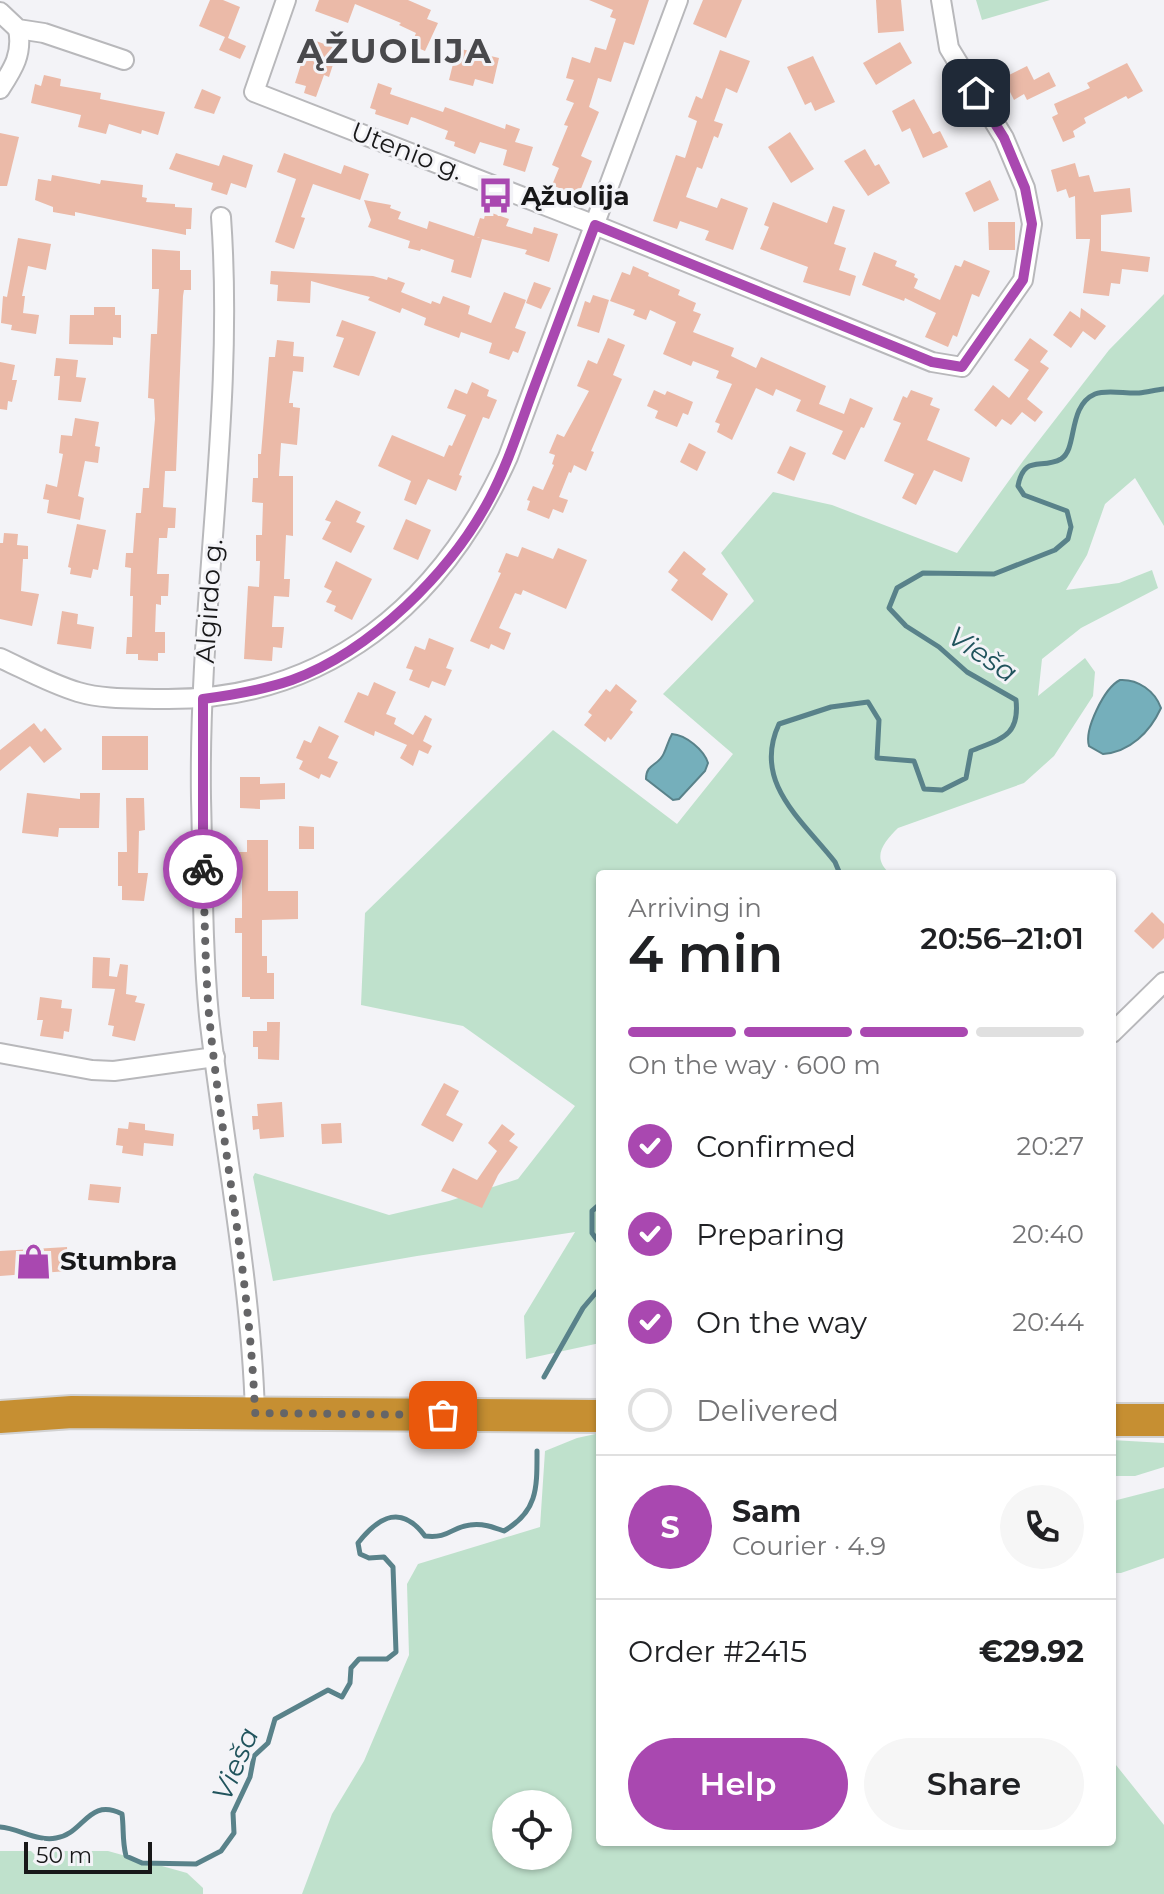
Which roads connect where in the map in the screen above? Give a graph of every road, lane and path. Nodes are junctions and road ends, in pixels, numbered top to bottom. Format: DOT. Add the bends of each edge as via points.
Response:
graph roads {
  1 [pos="286,0"];
  2 [pos="678,0"];
  3 [pos="941,0"];
  4 [pos="0,12"];
  5 [pos="18,29"];
  6 [pos="124,60"];
  7 [pos="0,89"];
  8 [pos="221,217"];
  9 [pos="595,225"];
  10 [pos="0,658"];
  11 [pos="203,699"];
  12 [pos="1164,982"];
  13 [pos="1116,1029"];
  14 [pos="0,1053"];
  15 [pos="215,1057"];
  16 [pos="255,1413"];
  17 [pos="596,1416"];
  18 [pos="0,1417"];
  19 [pos="1116,1420"];
  20 [pos="1164,1420"];
  1 -- 9 [label="street, Utenio g." via="254,92"];
  2 -- 9 [label="street"];
  3 -- 9 [label="street, Utenio g." via="949,48 1004,138 1025,188 1032,224 1023,280 962,367 932,362"];
  4 -- 5 [label="street"];
  5 -- 6 [label="street"];
  5 -- 7 [label="street" via="19,56"];
  8 -- 11 [label="street, Algirdo g." via="224,375"];
  9 -- 11 [label="street" via="508,457 458,548 357,646 293,680"];
  10 -- 11 [label="street" via="80,693"];
  11 -- 15 [label="street, Algirdo g." via="204,893"];
  12 -- 13 [label="street"];
  14 -- 15 [label="street" via="114,1071"];
  15 -- 16 [label="street, Algirdo g."];
  16 -- 17 [label="highway"];
  16 -- 18 [label="highway"];
  19 -- 20 [label="highway"];
}
